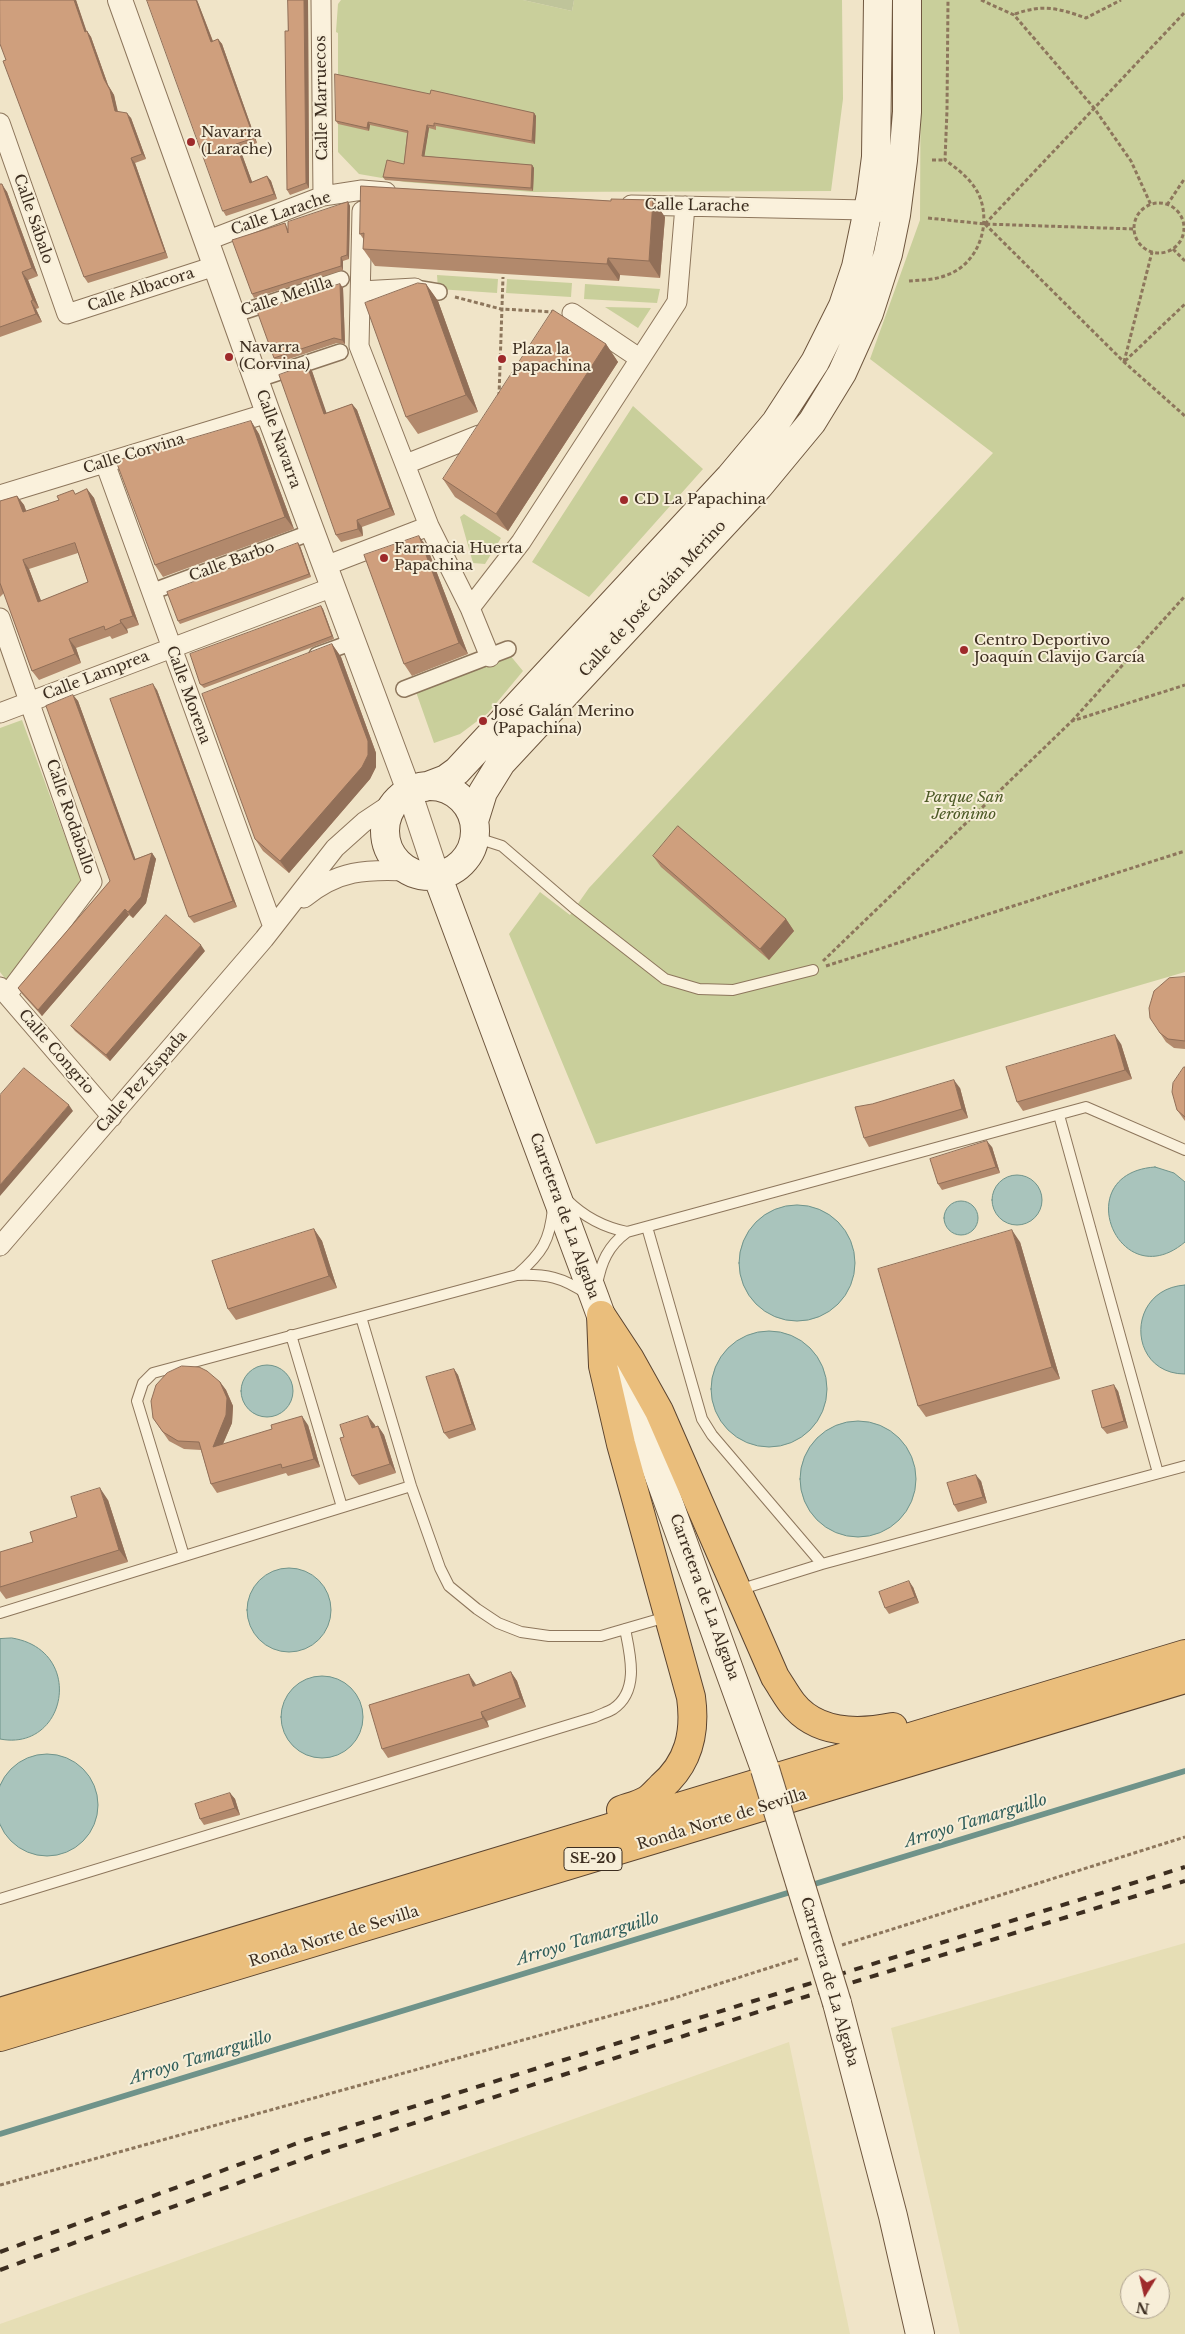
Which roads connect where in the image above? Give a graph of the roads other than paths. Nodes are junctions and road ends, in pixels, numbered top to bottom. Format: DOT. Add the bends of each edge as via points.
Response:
graph roads {
  1 [pos="120,0"];
  2 [pos="321,0"];
  3 [pos="878,0"];
  4 [pos="907,0"];
  5 [pos="2,136"];
  6 [pos="362,190"];
  7 [pos="404,193"];
  8 [pos="323,196"];
  9 [pos="616,204"];
  10 [pos="685,206"];
  11 [pos="868,210"];
  12 [pos="896,215"];
  13 [pos="206,241"];
  14 [pos="215,266"];
  15 [pos="352,280"];
  16 [pos="414,288"];
  17 [pos="438,292"];
  18 [pos="572,313"];
  19 [pos="67,314"];
  20 [pos="233,315"];
  21 [pos="348,349"];
  22 [pos="639,358"];
  23 [pos="256,380"];
  24 [pos="268,413"];
  25 [pos="484,430"];
  26 [pos="105,463"];
  27 [pos="406,464"];
  28 [pos="0,495"];
  29 [pos="429,526"];
  30 [pos="312,532"];
  31 [pos="329,577"];
  32 [pos="151,592"];
  33 [pos="470,608"];
  34 [pos="0,618"];
  35 [pos="353,642"];
  36 [pos="171,648"];
  37 [pos="508,649"];
  38 [pos="490,657"];
  39 [pos="308,659"];
  40 [pos="404,689"];
  41 [pos="29,702"];
  42 [pos="0,713"];
  43 [pos="410,793"];
  44 [pos="472,838"];
  45 [pos="408,871"];
  46 [pos="437,875"];
  47 [pos="277,922"];
  48 [pos="460,933"];
  49 [pos="813,970"];
  50 [pos="4,991"];
  51 [pos="1059,1115"];
  52 [pos="112,1117"];
  53 [pos="1185,1150"];
  54 [pos="554,1189"];
  55 [pos="648,1226"];
  56 [pos="627,1232"];
  57 [pos="0,1246"];
  58 [pos="517,1275"];
  59 [pos="598,1307"];
  60 [pos="361,1317"];
  61 [pos="291,1335"];
  62 [pos="1185,1466"];
  63 [pos="1158,1473"];
  64 [pos="411,1486"];
  65 [pos="342,1507"];
  66 [pos="184,1556"];
  67 [pos="822,1564"];
  68 [pos="745,1588"];
  69 [pos="0,1613"];
  70 [pos="656,1620"];
  71 [pos="625,1629"];
  72 [pos="1185,1654"];
  73 [pos="1185,1679"];
  74 [pos="1097,1681"];
  75 [pos="399,1891"];
  76 [pos="0,1899"];
  77 [pos="0,2012"];
  78 [pos="0,2037"];
  79 [pos="920,2334"];
  1 -- 13 [label="street, Calle Navarra"];
  2 -- 8 [label="street, Calle Marruecos"];
  3 -- 11 [label="main road, Calle de José Galán Merino" via="876,157"];
  4 -- 12 [label="main road, Calle de José Galán Merino" via="907,112"];
  5 -- 19 [label="street, Calle Sábalo"];
  6 -- 7 [label="street, Calle Larache"];
  6 -- 8 [label="street, Calle Larache"];
  6 -- 15 [label="street"];
  8 -- 13 [label="street, Calle Larache"];
  9 -- 10 [label="street, Calle Larache"];
  10 -- 11 [label="street, Calle Larache"];
  10 -- 22 [label="street" via="677,302"];
  11 -- 12 [label="street, Calle Larache"];
  11 -- 43 [label="main road, Calle de José Galán Merino" via="856,267 843,306 815,362 776,422 730,477 458,771"];
  12 -- 44 [label="main road, Calle de José Galán Merino" via="888,254 869,313 842,373 812,422 759,486 501,763 483,792"];
  13 -- 14 [label="street, Calle Navarra"];
  14 -- 19 [label="street, Calle Albacora"];
  14 -- 20 [label="street, Calle Navarra"];
  15 -- 16 [label="street"];
  15 -- 20 [label="street, Calle Melilla"];
  15 -- 21 [label="street"];
  16 -- 17 [label="street"];
  18 -- 22 [label="street"];
  20 -- 23 [label="street, Calle Navarra"];
  21 -- 23 [label="street"];
  21 -- 27 [label="street"];
  22 -- 33 [label="street" via="521,542"];
  23 -- 24 [label="street, Calle Navarra"];
  24 -- 26 [label="street, Calle Corvina"];
  24 -- 30 [label="street, Calle Navarra"];
  25 -- 27 [label="street"];
  26 -- 28 [label="street, Calle Corvina"];
  26 -- 32 [label="street, Calle Morena"];
  27 -- 29 [label="street"];
  29 -- 31 [label="street, Calle Lamprea"];
  29 -- 33 [label="street"];
  30 -- 31 [label="street, Calle Navarra"];
  30 -- 32 [label="street, Calle Barbo"];
  31 -- 35 [label="street, Calle Navarra"];
  31 -- 36 [label="street, Calle Lamprea"];
  32 -- 36 [label="street, Calle Morena"];
  33 -- 38 [label="street"];
  34 -- 41 [label="street, Calle Rodaballo"];
  35 -- 39 [label="street"];
  35 -- 43 [label="street, Calle Navarra"];
  36 -- 41 [label="street, Calle Lamprea"];
  36 -- 47 [label="street, Calle Morena" via="199,701"];
  37 -- 38 [label="street"];
  38 -- 40 [label="street"];
  41 -- 42 [label="street, Calle Lamprea"];
  41 -- 50 [label="street, Calle Rodaballo" via="92,882"];
  43 -- 44 [label="main road" via="434,786 452,792 466,804"];
  43 -- 45 [label="main road" via="386,820 386,838 391,855"];
  43 -- 46 [label="street, Calle Navarra"];
  43 -- 47 [label="street, Calle Pez Espada" via="364,822 336,848"];
  44 -- 46 [label="main road" via="457,867"];
  44 -- 48 [label="main road, Calle de José Galán Merino" via="457,889"];
  44 -- 49 [label="lane" via="502,846 574,908 666,979 699,989 733,990"];
  45 -- 46 [label="main road"];
  45 -- 47 [label="street, Calle Pez Espada" via="376,869 351,872 328,880"];
  46 -- 48 [label="main road, Carretera de La Algaba"];
  47 -- 52 [label="street, Calle Pez Espada"];
  48 -- 54 [label="main road, Carretera de La Algaba"];
  50 -- 52 [label="street, Calle Congrio"];
  51 -- 53 [label="lane" via="1086,1108"];
  51 -- 55 [label="lane"];
  51 -- 63 [label="lane"];
  52 -- 57 [label="street, Calle Pez Espada"];
  54 -- 56 [label="lane" via="589,1218 606,1227"];
  54 -- 58 [label="lane" via="548,1236 537,1257"];
  54 -- 59 [label="main road, Carretera de La Algaba"];
  55 -- 56 [label="lane"];
  55 -- 67 [label="lane" via="702,1419 712,1436"];
  56 -- 59 [label="lane" via="614,1241 600,1268"];
  58 -- 59 [label="lane" via="557,1277"];
  58 -- 60 [label="lane"];
  59 -- 74 [label="highway" via="659,1411 775,1677 806,1717 838,1730 871,1731"];
  59 -- 75 [label="highway" via="603,1366 618,1435 690,1697 694,1717 691,1742 673,1777 647,1800"];
  59 -- 79 [label="main road, Carretera de La Algaba, bridge" via="765,1769 837,2004 893,2216"];
  60 -- 61 [label="lane"];
  60 -- 64 [label="lane"];
  61 -- 65 [label="lane"];
  61 -- 66 [label="lane" via="153,1373 144,1382 137,1401"];
  62 -- 63 [label="lane"];
  63 -- 67 [label="lane"];
  64 -- 65 [label="lane"];
  64 -- 71 [label="lane" via="449,1586 477,1609 512,1629 540,1635 601,1636"];
  65 -- 66 [label="lane"];
  66 -- 69 [label="lane"];
  67 -- 68 [label="lane"];
  70 -- 71 [label="lane"];
  71 -- 76 [label="lane" via="631,1662 630,1686 614,1709 596,1717"];
  72 -- 74 [label="highway, Ronda Norte de Sevilla / SE-20"];
  73 -- 78 [label="highway, Ronda Norte de Sevilla / SE-20"];
  74 -- 75 [label="highway, Ronda Norte de Sevilla / SE-20"];
  75 -- 77 [label="highway, Ronda Norte de Sevilla / SE-20"];
}
